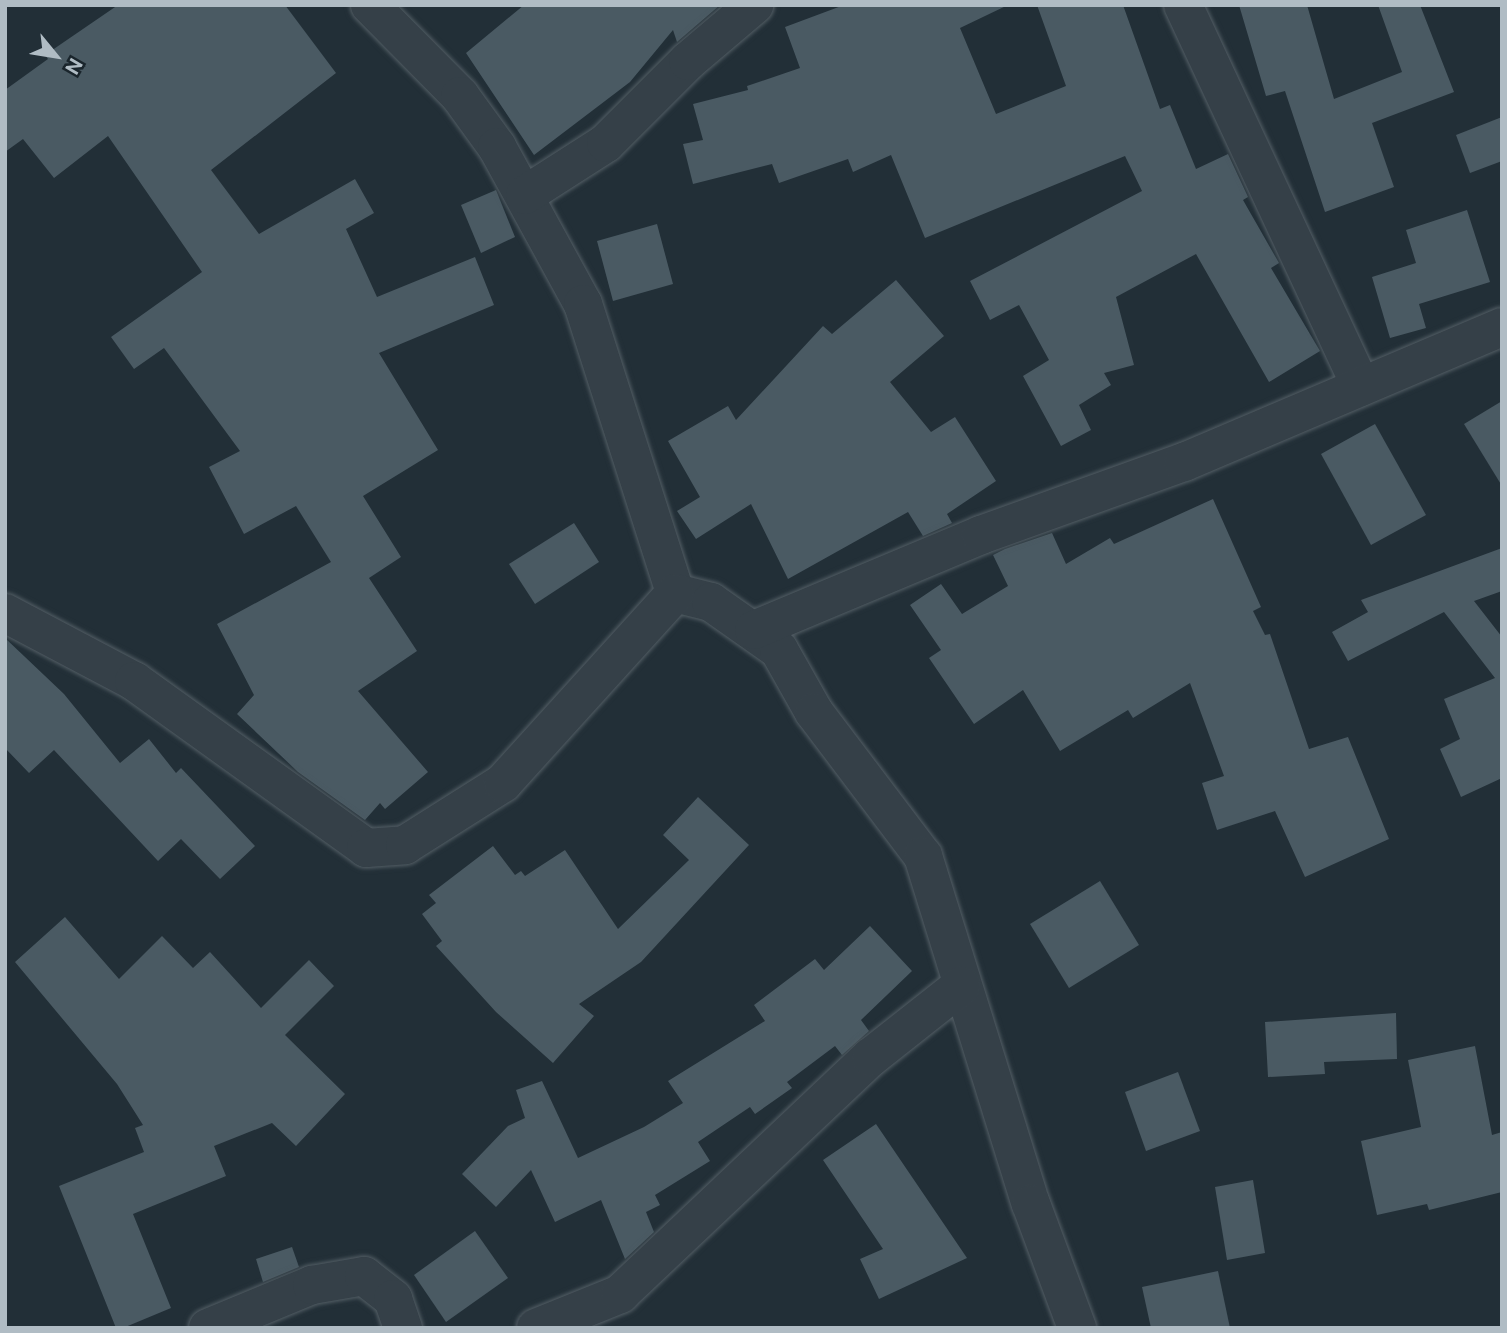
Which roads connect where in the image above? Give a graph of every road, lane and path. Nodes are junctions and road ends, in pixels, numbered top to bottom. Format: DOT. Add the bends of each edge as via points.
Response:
graph roads {
  1 [pos="370,5"];
  2 [pos="754,5"];
  3 [pos="1184,5"];
  4 [pos="525,194"];
  5 [pos="1502,327"];
  6 [pos="1361,387"];
  7 [pos="675,593"];
  8 [pos="5,613"];
  9 [pos="754,630"];
  10 [pos="961,986"];
  11 [pos="208,1328"];
  12 [pos="402,1328"];
  13 [pos="536,1328"];
  14 [pos="1077,1328"];
  1 -- 4 [label="street" via="460,96"];
  2 -- 4 [label="street" via="688,61 606,143"];
  3 -- 6 [label="street"];
  4 -- 7 [label="street" via="583,304"];
  5 -- 6 [label="street"];
  6 -- 9 [label="street" via="1184,462 981,535"];
  7 -- 8 [label="street" via="503,783 405,845 366,848 134,681"];
  7 -- 9 [label="street" via="710,602"];
  9 -- 10 [label="street" via="779,650 814,712 923,856"];
  10 -- 13 [label="street" via="871,1057 620,1294"];
  10 -- 14 [label="street" via="1031,1204"];
  11 -- 12 [label="street" via="312,1285 364,1276 393,1299"];
}
